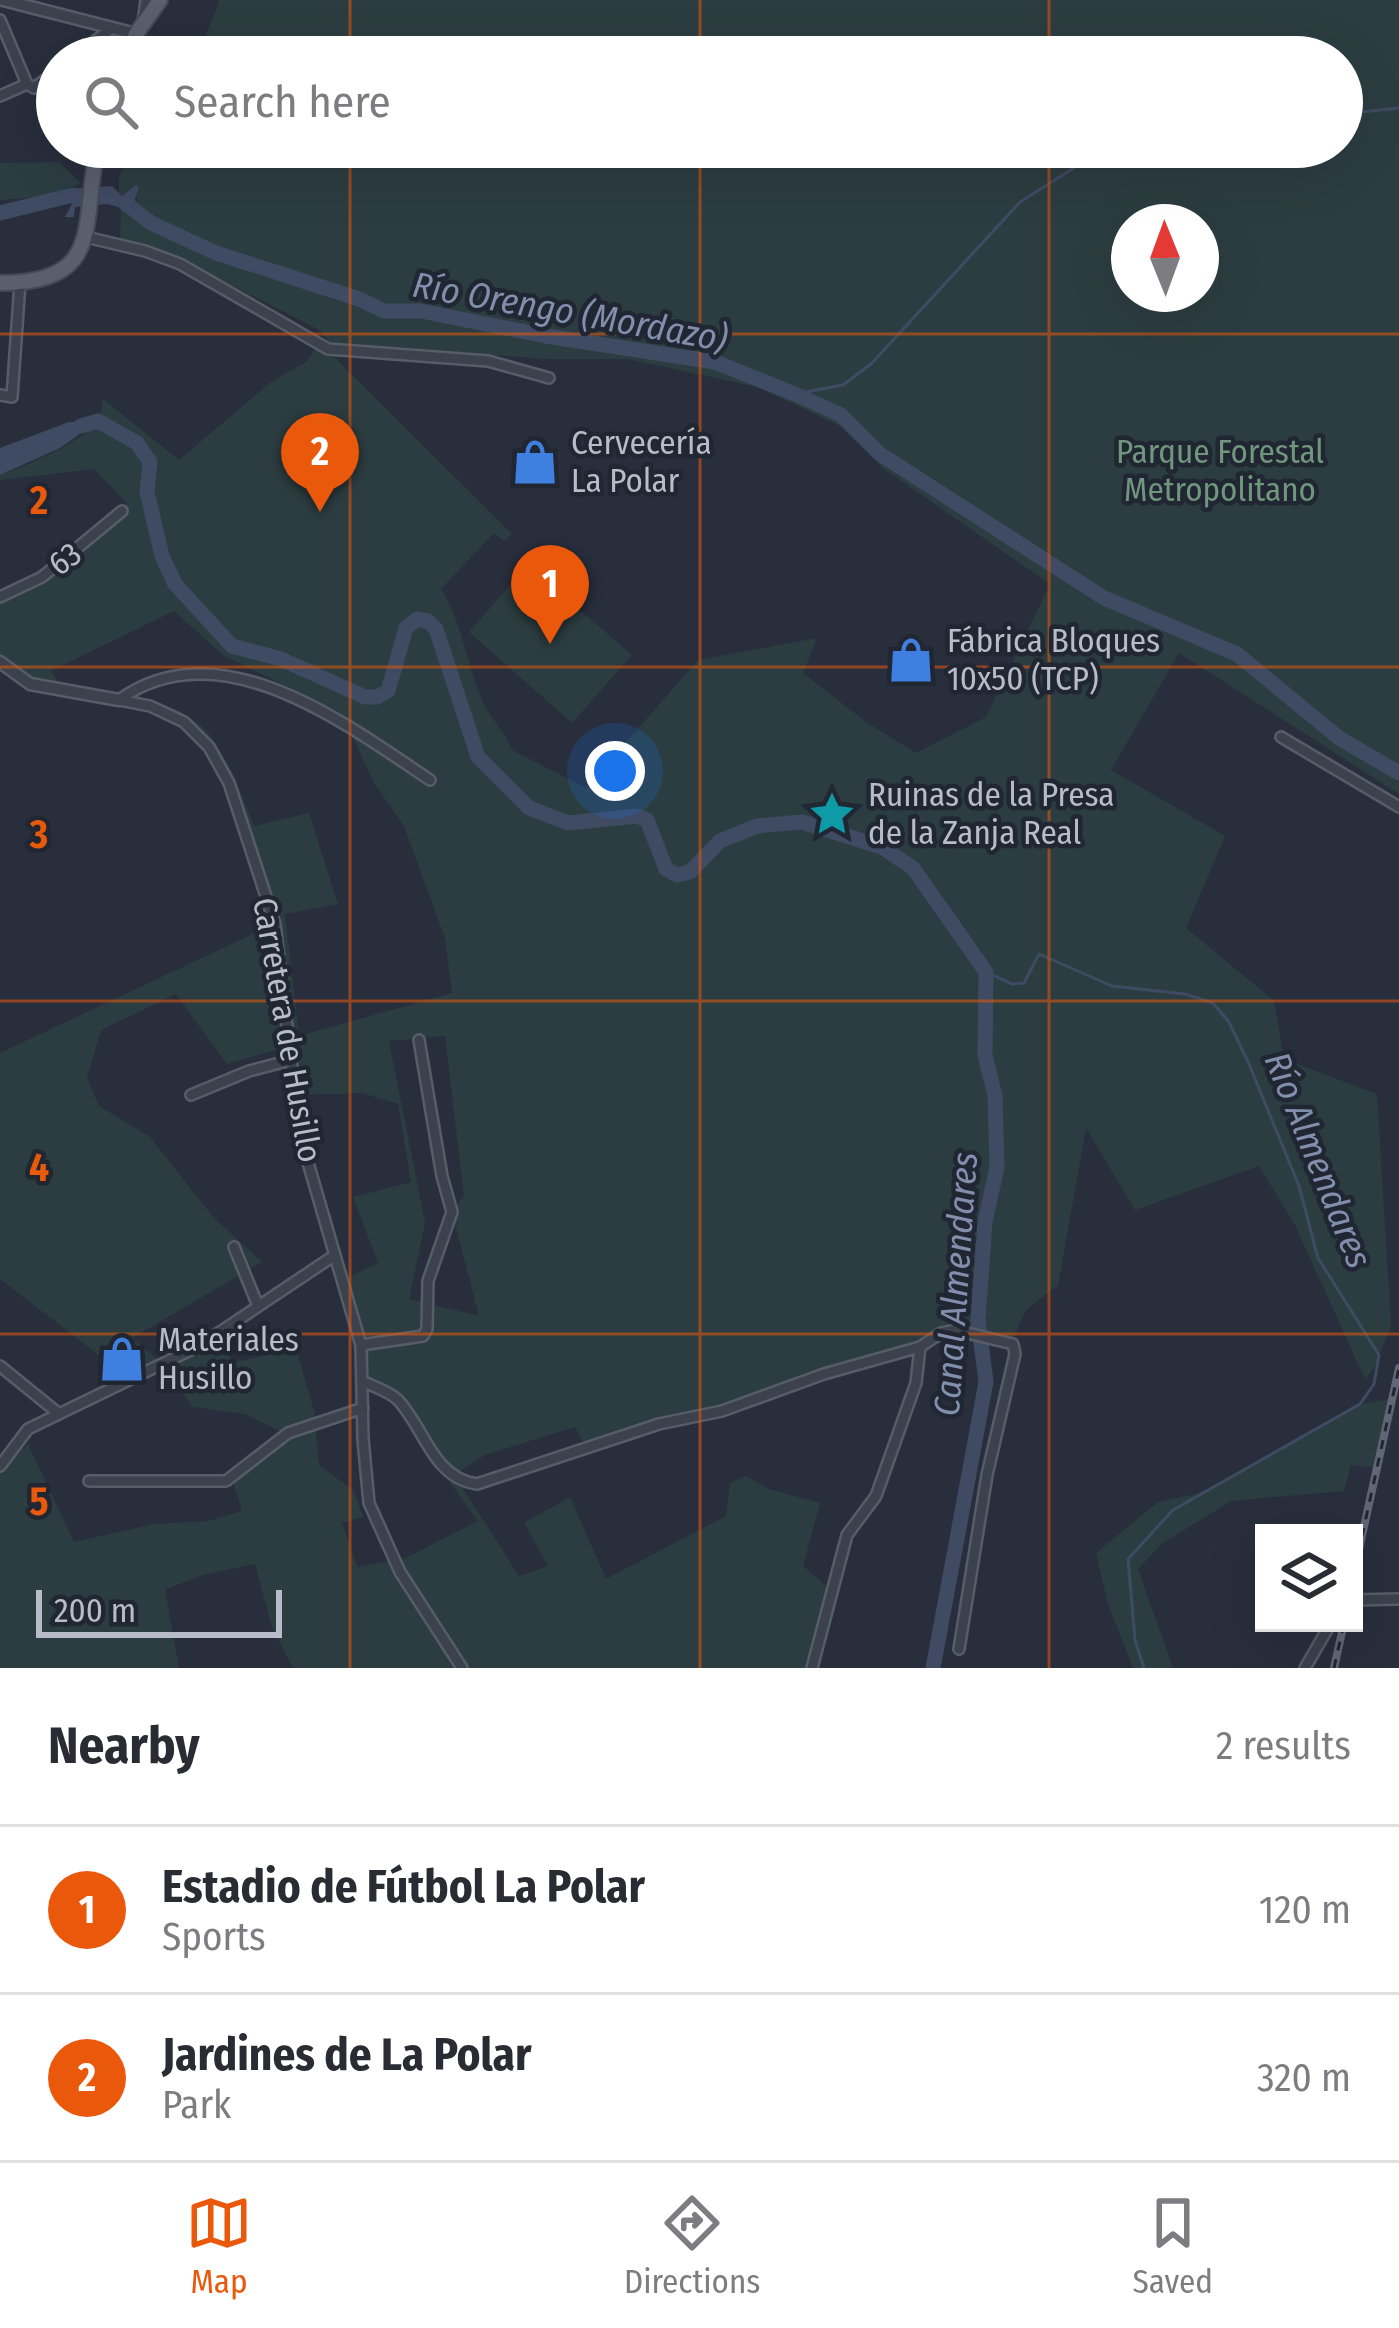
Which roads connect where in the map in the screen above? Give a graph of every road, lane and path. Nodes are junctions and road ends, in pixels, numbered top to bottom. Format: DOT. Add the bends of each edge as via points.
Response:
graph roads {
  1 [pos="3,0"];
  2 [pos="146,0"];
  3 [pos="160,0"];
  4 [pos="0,20"];
  5 [pos="112,28"];
  6 [pos="139,28"];
  7 [pos="102,36"];
  8 [pos="136,36"];
  9 [pos="36,83"];
  10 [pos="31,86"];
  11 [pos="0,96"];
  12 [pos="94,168"];
  13 [pos="88,233"];
  14 [pos="0,283"];
  15 [pos="20,283"];
  16 [pos="548,378"];
  17 [pos="6,396"];
  18 [pos="122,511"];
  19 [pos="0,597"];
  20 [pos="0,662"];
  21 [pos="118,700"];
  22 [pos="1281,737"];
  23 [pos="430,780"];
  24 [pos="1399,806"];
  25 [pos="419,1040"];
  26 [pos="290,1060"];
  27 [pos="191,1095"];
  28 [pos="233,1246"];
  29 [pos="335,1255"];
  30 [pos="258,1306"];
  31 [pos="361,1346"];
  32 [pos="920,1347"];
  33 [pos="0,1366"];
  34 [pos="364,1382"];
  35 [pos="363,1408"];
  36 [pos="58,1413"];
  37 [pos="0,1466"];
  38 [pos="89,1481"];
  39 [pos="1399,1599"];
  40 [pos="1363,1600"];
  41 [pos="1325,1632"];
  42 [pos="959,1649"];
  43 [pos="462,1668"];
  44 [pos="812,1668"];
  45 [pos="1305,1668"];
  1 -- 5 [label="street"];
  2 -- 6 [label="street"];
  3 -- 6 [label="main road"];
  4 -- 10 [label="street"];
  5 -- 6 [label="street"];
  5 -- 7 [label="street"];
  6 -- 8 [label="main road"];
  9 -- 10 [label="street"];
  10 -- 11 [label="street"];
  12 -- 13 [label="main road"];
  13 -- 15 [label="main road" via="64,270"];
  13 -- 16 [label="street" via="180,264 328,349 488,361"];
  14 -- 15 [label="main road"];
  15 -- 17 [label="street"];
  18 -- 19 [label="street, 63" via="42,577"];
  20 -- 21 [label="street, Carretera de Husillo" via="30,683"];
  21 -- 23 [label="street" via="179,674 260,682 351,727"];
  21 -- 26 [label="street, Carretera de Husillo" via="184,722 229,783 274,925"];
  22 -- 24 [label="street"];
  25 -- 31 [label="street" via="452,1212 428,1281 423,1336"];
  26 -- 27 [label="street"];
  26 -- 29 [label="street, Carretera de Husillo" via="304,1152"];
  28 -- 30 [label="street"];
  29 -- 30 [label="street"];
  29 -- 31 [label="street, Carretera de Husillo"];
  30 -- 36 [label="street" via="199,1346"];
  31 -- 34 [label="street, Carretera de Husillo"];
  32 -- 34 [label="street" via="477,1484 441,1464 397,1397"];
  32 -- 42 [label="street" via="955,1330 1013,1344 1015,1354"];
  32 -- 44 [label="street" via="916,1383 876,1496 847,1535"];
  33 -- 36 [label="street"];
  34 -- 35 [label="street, Carretera de Husillo"];
  35 -- 38 [label="street" via="288,1433 226,1480"];
  35 -- 43 [label="street, Carretera de Husillo" via="369,1503 400,1572"];
  36 -- 37 [label="street" via="28,1429"];
  39 -- 40 [label="street"];
  41 -- 45 [label="street"];
}
